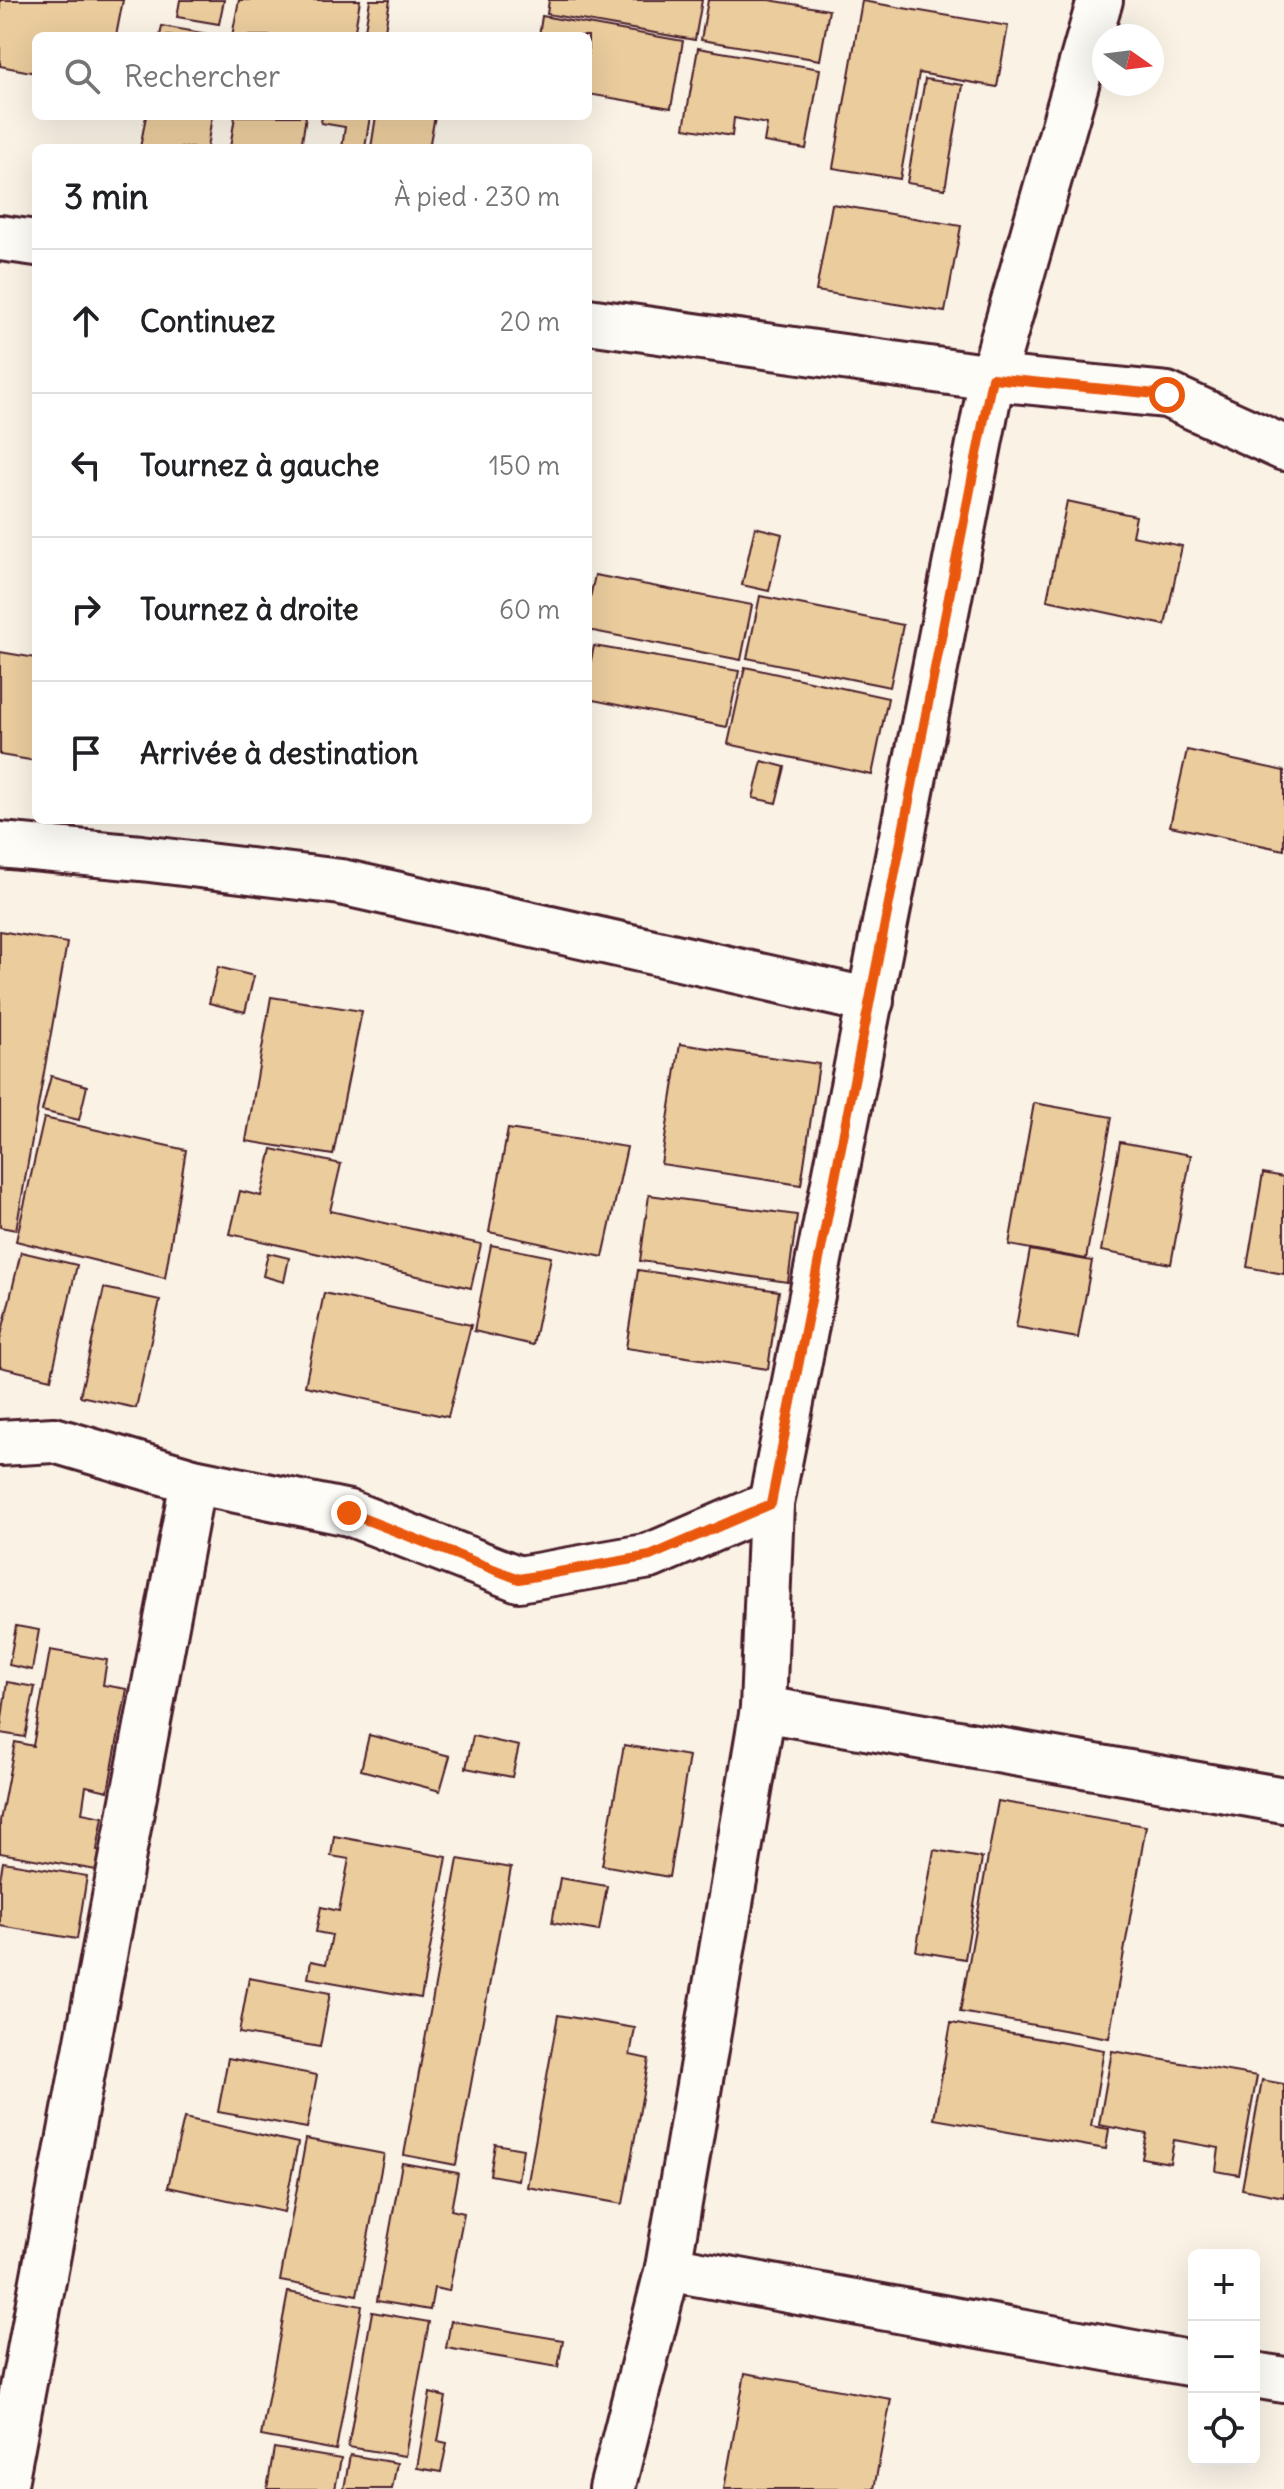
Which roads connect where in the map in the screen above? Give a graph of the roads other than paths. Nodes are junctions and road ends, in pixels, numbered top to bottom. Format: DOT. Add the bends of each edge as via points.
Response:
graph roads {
  1 [pos="1100,0"];
  2 [pos="0,238"];
  3 [pos="32,242"];
  4 [pos="592,322"];
  5 [pos="992,378"];
  6 [pos="1284,448"];
  7 [pos="0,845"];
  8 [pos="871,1001"];
  9 [pos="0,1443"];
  10 [pos="193,1481"];
  11 [pos="771,1504"];
  12 [pos="763,1709"];
  13 [pos="1284,1800"];
  14 [pos="668,2268"];
  15 [pos="1188,2363"];
  16 [pos="1260,2376"];
  17 [pos="1284,2380"];
  18 [pos="4,2489"];
  19 [pos="612,2489"];
  1 -- 5 [label="street"];
  2 -- 3 [label="street"];
  4 -- 5 [label="street"];
  5 -- 6 [label="street" via="1167,395"];
  5 -- 8 [label="street"];
  7 -- 8 [label="street" via="341,882"];
  8 -- 11 [label="street"];
  9 -- 10 [label="street" via="54,1440"];
  10 -- 11 [label="street" via="349,1513 519,1579 650,1556"];
  10 -- 18 [label="street"];
  11 -- 12 [label="street"];
  12 -- 13 [label="street"];
  12 -- 14 [label="street"];
  14 -- 15 [label="street"];
  14 -- 19 [label="street"];
  16 -- 17 [label="street"];
}
